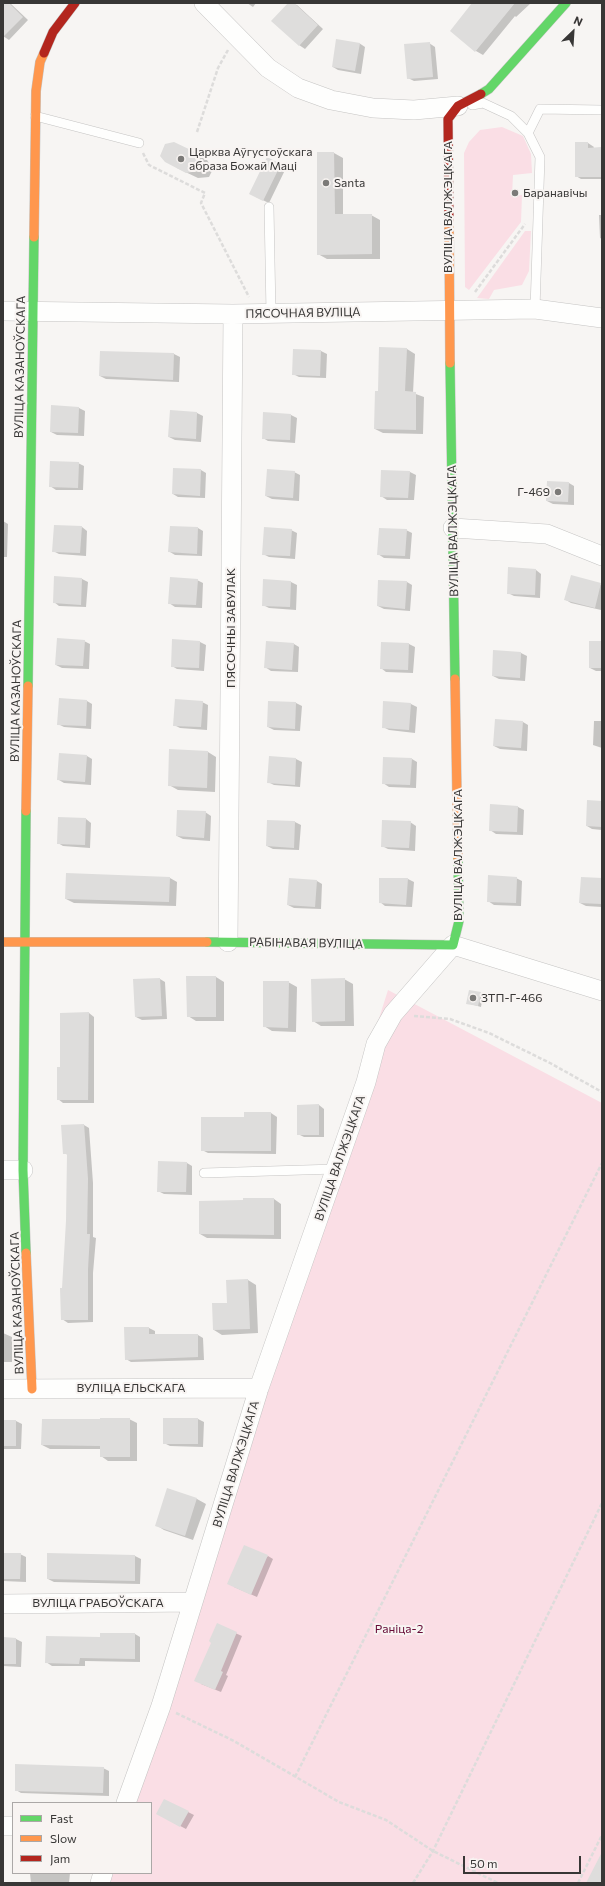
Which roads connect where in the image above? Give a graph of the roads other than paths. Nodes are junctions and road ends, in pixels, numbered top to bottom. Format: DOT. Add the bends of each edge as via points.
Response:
graph roads {
  1 [pos="75,3"];
  2 [pos="204,3"];
  3 [pos="566,3"];
  4 [pos="489,89"];
  5 [pos="458,106"];
  6 [pos="493,108"];
  7 [pos="602,110"];
  8 [pos="35,116"];
  9 [pos="528,133"];
  10 [pos="139,143"];
  11 [pos="269,207"];
  12 [pos="535,309"];
  13 [pos="455,310"];
  14 [pos="3,311"];
  15 [pos="32,312"];
  16 [pos="233,314"];
  17 [pos="264,314"];
  18 [pos="602,318"];
  19 [pos="453,528"];
  20 [pos="602,556"];
  21 [pos="3,942"];
  22 [pos="24,942"];
  23 [pos="228,942"];
  24 [pos="452,945"];
  25 [pos="602,991"];
  26 [pos="336,1169"];
  27 [pos="3,1170"];
  28 [pos="23,1170"];
  29 [pos="204,1173"];
  30 [pos="259,1388"];
  31 [pos="3,1389"];
  32 [pos="32,1389"];
  33 [pos="193,1602"];
  34 [pos="3,1604"];
  35 [pos="126,1802"];
  1 -- 8 [label="street, ВУЛІЦА КАЗАНОЎСКАГА" via="53,32 40,62"];
  2 -- 5 [label="street" via="268,68 298,88 331,100 373,108 414,110"];
  3 -- 4 [label="street"];
  4 -- 5 [label="street"];
  4 -- 6 [label="lane"];
  5 -- 6 [label="lane" via="483,104"];
  5 -- 13 [label="street, ВУЛІЦА ВАЛЖЭЦКАГА" via="448,119 447,136"];
  6 -- 9 [label="lane" via="511,116"];
  7 -- 9 [label="lane" via="540,109"];
  8 -- 10 [label="lane"];
  8 -- 15 [label="street, ВУЛІЦА КАЗАНОЎСКАГА"];
  9 -- 12 [label="lane" via="540,157"];
  11 -- 17 [label="lane"];
  12 -- 13 [label="street, ПЯСОЧНАЯ ВУЛІЦА"];
  12 -- 18 [label="street, ПЯСОЧНАЯ ВУЛІЦА"];
  13 -- 17 [label="street, ПЯСОЧНАЯ ВУЛІЦА"];
  13 -- 19 [label="street, ВУЛІЦА ВАЛЖЭЦКАГА"];
  14 -- 15 [label="street, ПЯСОЧНАЯ ВУЛІЦА"];
  15 -- 16 [label="street, ПЯСОЧНАЯ ВУЛІЦА"];
  15 -- 22 [label="street, ВУЛІЦА КАЗАНОЎСКАГА"];
  16 -- 17 [label="street, ПЯСОЧНАЯ ВУЛІЦА"];
  16 -- 23 [label="street, ПЯСОЧНЫ ЗАВУЛАК"];
  19 -- 20 [label="street" via="547,534"];
  19 -- 24 [label="street, ВУЛІЦА ВАЛЖЭЦКАГА" via="459,921"];
  21 -- 22 [label="street, РАБІНАВАЯ ВУЛІЦА"];
  22 -- 23 [label="street, РАБІНАВАЯ ВУЛІЦА"];
  22 -- 28 [label="street, ВУЛІЦА КАЗАНОЎСКАГА"];
  23 -- 24 [label="street, РАБІНАВАЯ ВУЛІЦА"];
  24 -- 25 [label="street, РАБІНАВАЯ ВУЛІЦА"];
  24 -- 26 [label="street, ВУЛІЦА ВАЛЖЭЦКАГА" via="393,1014 376,1044 366,1082"];
  26 -- 29 [label="lane"];
  26 -- 30 [label="street, ВУЛІЦА ВАЛЖЭЦКАГА"];
  27 -- 28 [label="street"];
  28 -- 32 [label="street, ВУЛІЦА КАЗАНОЎСКАГА"];
  30 -- 32 [label="street, ВУЛІЦА ЕЛЬСКАГА"];
  30 -- 33 [label="street, ВУЛІЦА ВАЛЖЭЦКАГА"];
  31 -- 32 [label="street, ВУЛІЦА ЕЛЬСКАГА"];
  33 -- 34 [label="street, ВУЛІЦА ГРАБОЎСКАГА"];
  33 -- 35 [label="street, ВУЛІЦА ВАЛЖЭЦКАГА" via="161,1706"];
}
